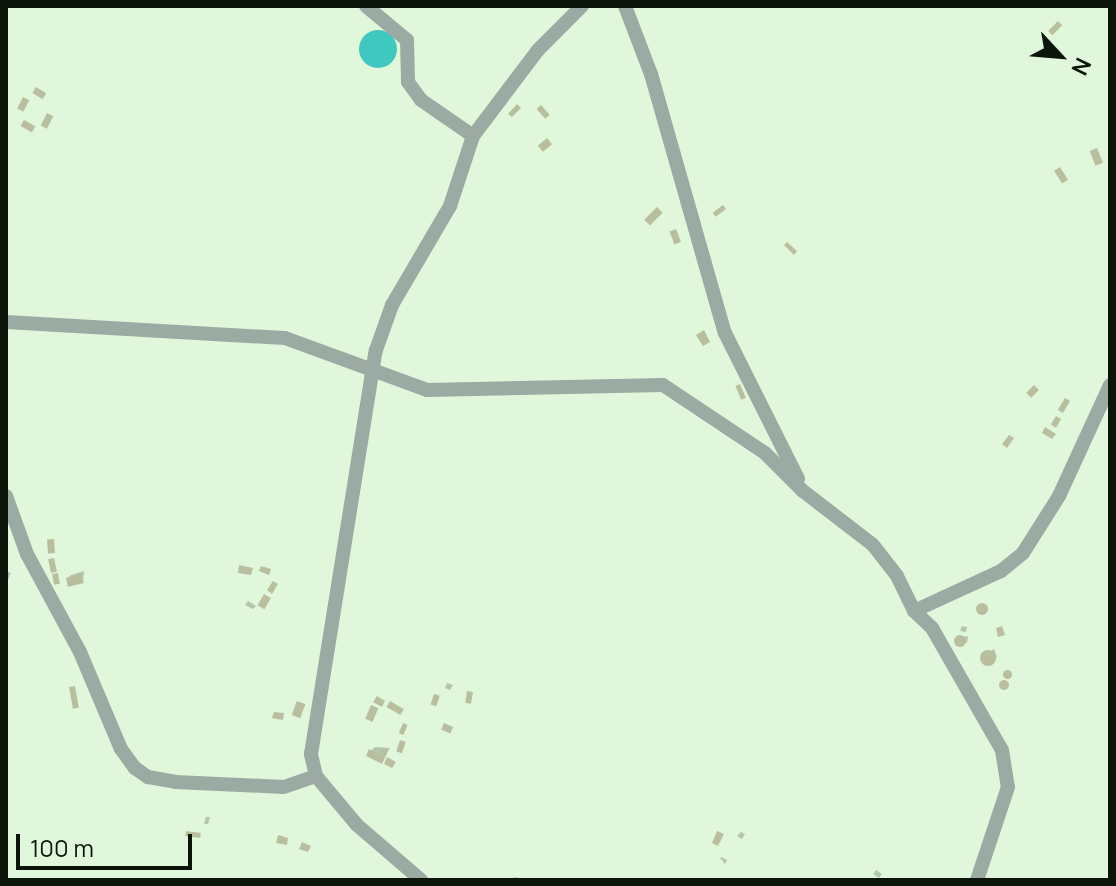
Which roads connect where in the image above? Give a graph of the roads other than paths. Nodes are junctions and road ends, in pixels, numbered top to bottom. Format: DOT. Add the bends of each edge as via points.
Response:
graph roads {
  1 [pos="366,6"];
  2 [pos="582,6"];
  3 [pos="625,6"];
  4 [pos="473,136"];
  5 [pos="6,322"];
  6 [pos="371,374"];
  7 [pos="1110,385"];
  8 [pos="803,491"];
  9 [pos="6,496"];
  10 [pos="914,611"];
  11 [pos="316,776"];
  12 [pos="421,880"];
  13 [pos="977,880"];
  1 -- 4 [label="street" via="407,40 408,82 421,100"];
  2 -- 4 [label="street" via="538,50"];
  3 -- 8 [label="street" via="651,74 725,333"];
  4 -- 6 [label="street" via="450,206 392,305"];
  5 -- 6 [label="street" via="285,338"];
  6 -- 8 [label="street" via="427,390 663,385 753,443"];
  6 -- 11 [label="street" via="326,638 311,754"];
  7 -- 10 [label="street" via="1059,496 1023,553 1001,571"];
  8 -- 10 [label="street" via="873,545 897,576"];
  9 -- 11 [label="street" via="27,554 135,768 148,777 175,782 253,786 284,787"];
  10 -- 13 [label="street" via="932,628 1002,750 1008,787"];
  11 -- 12 [label="street" via="357,825"];
}
